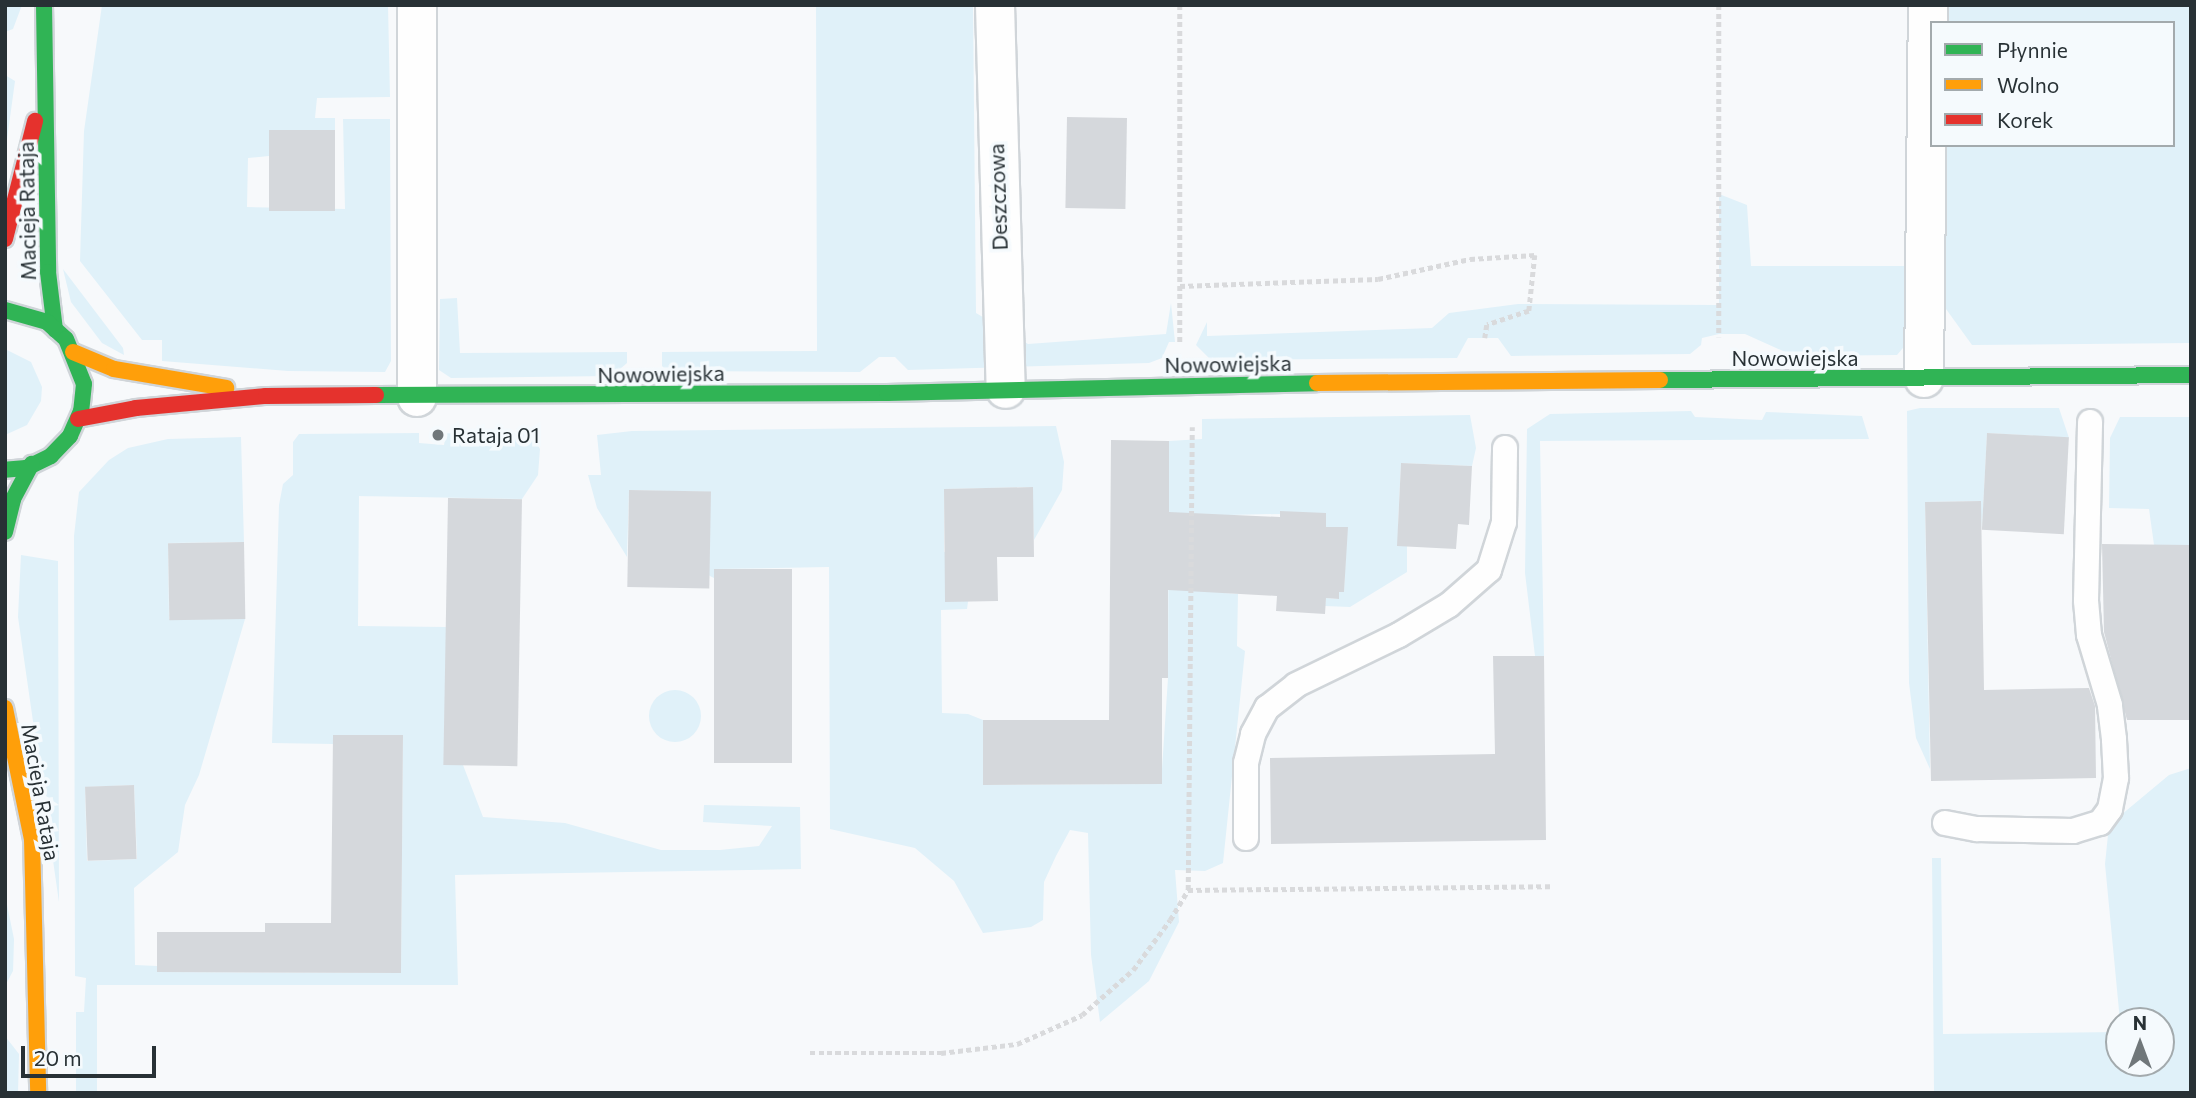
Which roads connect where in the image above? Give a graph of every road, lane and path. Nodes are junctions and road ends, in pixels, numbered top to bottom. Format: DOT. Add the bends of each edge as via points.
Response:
graph roads {
  1 [pos="44,5"];
  2 [pos="417,5"];
  3 [pos="995,5"];
  4 [pos="1180,5"];
  5 [pos="1718,5"];
  6 [pos="1928,5"];
  7 [pos="42,91"];
  8 [pos="5,239"];
  9 [pos="1180,286"];
  10 [pos="5,310"];
  11 [pos="55,330"];
  12 [pos="1485,338"];
  13 [pos="74,352"];
  14 [pos="2191,375"];
  15 [pos="1924,378"];
  16 [pos="1720,379"];
  17 [pos="1186,385"];
  18 [pos="1006,389"];
  19 [pos="266,396"];
  20 [pos="417,397"];
  21 [pos="78,419"];
  22 [pos="2090,422"];
  23 [pos="1505,448"];
  24 [pos="32,464"];
  25 [pos="5,470"];
  26 [pos="5,532"];
  27 [pos="5,708"];
  28 [pos="1945,823"];
  29 [pos="1246,838"];
  30 [pos="1552,886"];
  31 [pos="1188,890"];
  32 [pos="810,1053"];
  33 [pos="38,1093"];
  1 -- 7 [label="street, Macieja Rataja"];
  2 -- 20 [label="street"];
  3 -- 18 [label="street, Deszczowa"];
  4 -- 9 [label="path"];
  5 -- 16 [label="path"];
  6 -- 15 [label="street"];
  7 -- 8 [label="street, Macieja Rataja"];
  7 -- 11 [label="street, Macieja Rataja" via="48,143 48,272"];
  9 -- 12 [label="path" via="1366,280 1470,259 1535,255 1529,311 1487,325"];
  9 -- 17 [label="path"];
  10 -- 11 [label="street" via="24,312"];
  11 -- 13 [label="street"];
  13 -- 19 [label="street, Nowowiejska" via="114,369"];
  13 -- 21 [label="street" via="84,384"];
  14 -- 15 [label="street, Nowowiejska"];
  15 -- 16 [label="street, Nowowiejska"];
  16 -- 17 [label="street, Nowowiejska"];
  17 -- 18 [label="street, Nowowiejska"];
  17 -- 31 [label="path"];
  18 -- 20 [label="street, Nowowiejska"];
  19 -- 20 [label="street, Nowowiejska"];
  19 -- 21 [label="street, Nowowiejska" via="136,408"];
  21 -- 24 [label="street" via="70,436 51,456"];
  22 -- 28 [label="lane" via="2087,601 2089,635 2114,739 2116,778 2110,809 2100,823 2073,831 1977,830"];
  23 -- 29 [label="lane" via="1504,522 1489,570 1450,605 1296,685 1267,708 1253,734 1246,763"];
  24 -- 25 [label="street"];
  24 -- 26 [label="street" via="13,499"];
  27 -- 33 [label="street, Macieja Rataja" via="32,839"];
  30 -- 31 [label="path"];
  31 -- 32 [label="path" via="1133,970 1083,1015 1017,1044 941,1053"];
}
